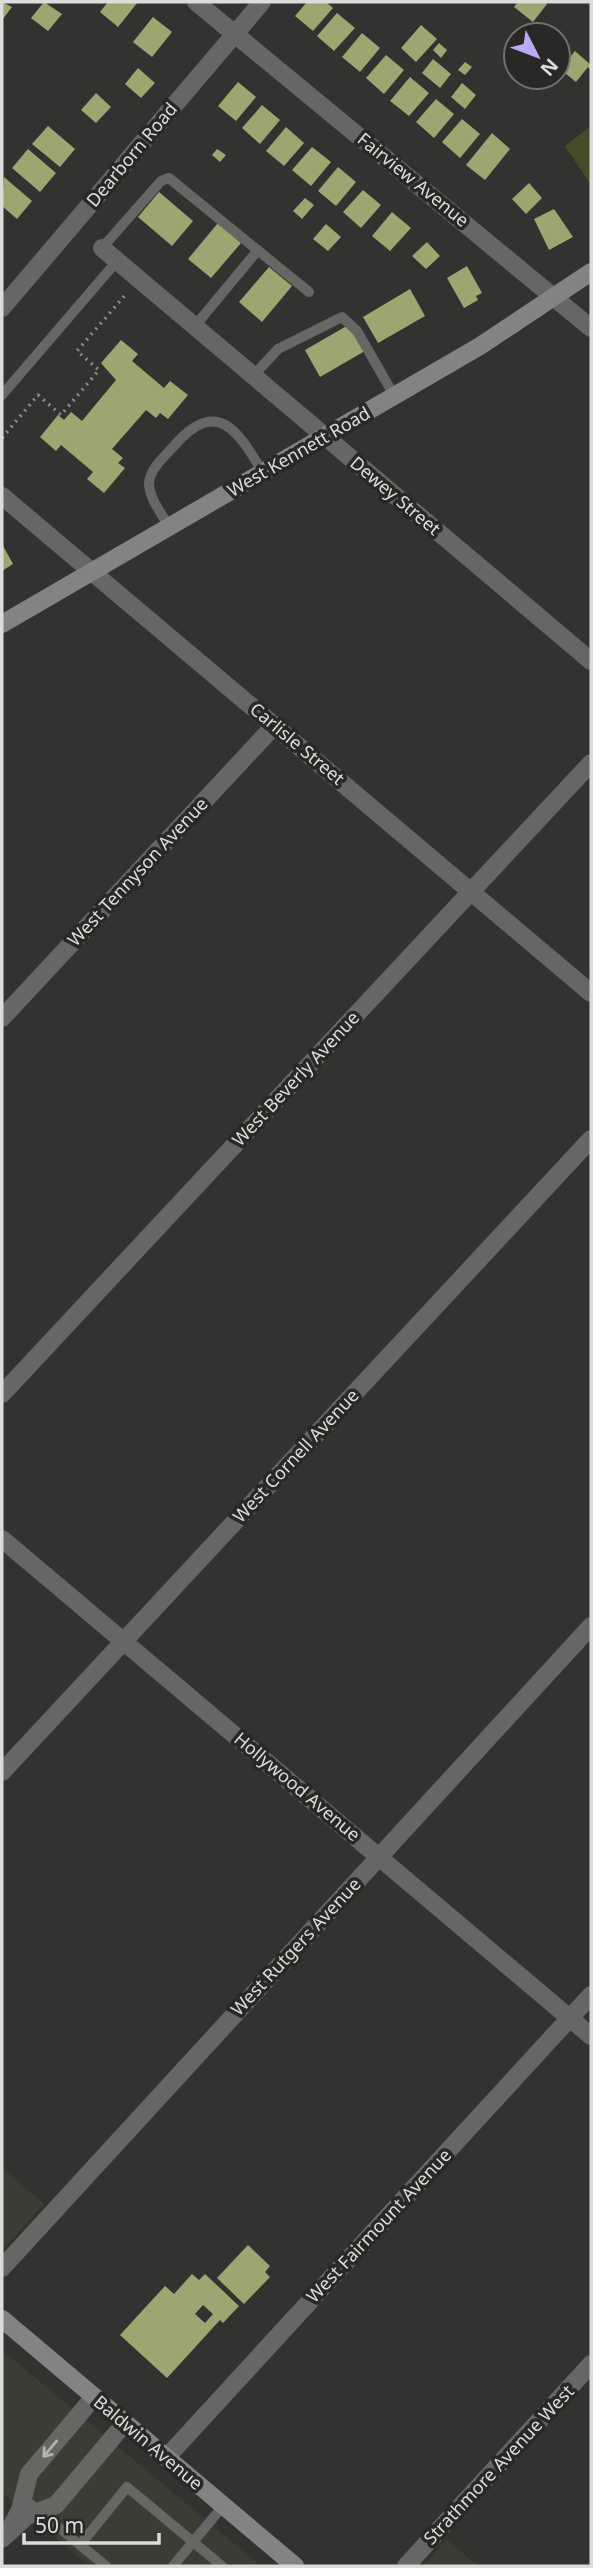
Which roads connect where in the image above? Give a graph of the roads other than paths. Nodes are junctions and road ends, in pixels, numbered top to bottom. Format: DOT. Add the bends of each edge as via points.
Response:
graph roads {
  1 [pos="196,2"];
  2 [pos="262,2"];
  3 [pos="235,34"];
  4 [pos="102,248"];
  5 [pos="258,250"];
  6 [pos="117,261"];
  7 [pos="591,272"];
  8 [pos="309,292"];
  9 [pos="556,298"];
  10 [pos="2,308"];
  11 [pos="195,326"];
  12 [pos="591,328"];
  13 [pos="253,376"];
  14 [pos="2,395"];
  15 [pos="395,397"];
  16 [pos="325,437"];
  17 [pos="263,473"];
  18 [pos="2,496"];
  19 [pos="169,527"];
  20 [pos="92,572"];
  21 [pos="2,624"];
  22 [pos="591,661"];
  23 [pos="274,726"];
  24 [pos="591,763"];
  25 [pos="471,892"];
  26 [pos="591,993"];
  27 [pos="2,1018"];
  28 [pos="591,1139"];
  29 [pos="2,1394"];
  30 [pos="2,1539"];
  31 [pos="591,1626"];
  32 [pos="123,1641"];
  33 [pos="2,1772"];
  34 [pos="379,1857"];
  35 [pos="591,1995"];
  36 [pos="570,2018"];
  37 [pos="591,2036"];
  38 [pos="2,2268"];
  39 [pos="4,2326"];
  40 [pos="591,2364"];
  41 [pos="94,2397"];
  42 [pos="125,2424"];
  43 [pos="166,2458"];
  44 [pos="23,2498"];
  45 [pos="223,2506"];
  46 [pos="37,2511"];
  47 [pos="6,2534"];
  48 [pos="193,2542"];
  49 [pos="80,2544"];
  50 [pos="291,2565"];
  51 [pos="106,2566"];
  52 [pos="173,2566"];
  53 [pos="222,2566"];
  54 [pos="406,2566"];
  1 -- 3 [label="street, Fairview Avenue"];
  2 -- 3 [label="street, Dearborn Road"];
  3 -- 9 [label="street, Fairview Avenue"];
  3 -- 10 [label="street, Dearborn Road"];
  4 -- 5 [label="lane" via="161,181 169,178"];
  4 -- 6 [label="street, Dewey Street"];
  5 -- 8 [label="lane"];
  5 -- 11 [label="lane"];
  6 -- 11 [label="street, Dewey Street"];
  6 -- 14 [label="lane"];
  7 -- 9 [label="street, West Kennett Road"];
  9 -- 12 [label="street, Fairview Avenue"];
  9 -- 15 [label="street, West Kennett Road"];
  11 -- 13 [label="street, Dewey Street"];
  13 -- 15 [label="lane" via="278,349 342,317 357,331"];
  13 -- 16 [label="street, Dewey Street"];
  15 -- 16 [label="street, West Kennett Road"];
  16 -- 17 [label="street, West Kennett Road"];
  16 -- 22 [label="street, Dewey Street"];
  17 -- 19 [label="street, West Kennett Road"];
  17 -- 19 [label="lane" via="232,428 215,421 194,426 151,475 150,491"];
  18 -- 20 [label="street, Carlisle Street"];
  19 -- 20 [label="street, West Kennett Road"];
  20 -- 21 [label="street, West Kennett Road"];
  20 -- 23 [label="street, Carlisle Street"];
  23 -- 25 [label="street, Carlisle Street"];
  23 -- 27 [label="street, West Tennyson Avenue"];
  24 -- 25 [label="street, West Beverly Avenue"];
  25 -- 26 [label="street, Carlisle Street"];
  25 -- 29 [label="street, West Beverly Avenue"];
  28 -- 32 [label="street, West Cornell Avenue"];
  30 -- 32 [label="street, Hollywood Avenue"];
  31 -- 34 [label="street, West Rutgers Avenue"];
  32 -- 33 [label="street, West Cornell Avenue"];
  32 -- 34 [label="street, Hollywood Avenue"];
  34 -- 36 [label="street, Hollywood Avenue"];
  34 -- 38 [label="street, West Rutgers Avenue"];
  35 -- 36 [label="street, West Fairmount Avenue"];
  36 -- 37 [label="street, Hollywood Avenue"];
  36 -- 43 [label="street, West Fairmount Avenue"];
  39 -- 41 [label="street, Baldwin Avenue"];
  40 -- 54 [label="street, Strathmore Avenue West"];
  41 -- 42 [label="street, Baldwin Avenue"];
  41 -- 44 [label="street, one-way" via="29,2474"];
  42 -- 43 [label="street, Baldwin Avenue"];
  42 -- 46 [label="street" via="55,2505"];
  43 -- 45 [label="street, Baldwin Avenue"];
  44 -- 46 [label="lane"];
  44 -- 47 [label="street"];
  45 -- 48 [label="lane"];
  45 -- 50 [label="street, Baldwin Avenue"];
  46 -- 47 [label="street"];
  46 -- 49 [label="lane"];
  48 -- 49 [label="lane" via="127,2487"];
  48 -- 52 [label="lane"];
  48 -- 53 [label="lane"];
  49 -- 51 [label="lane"];
}
